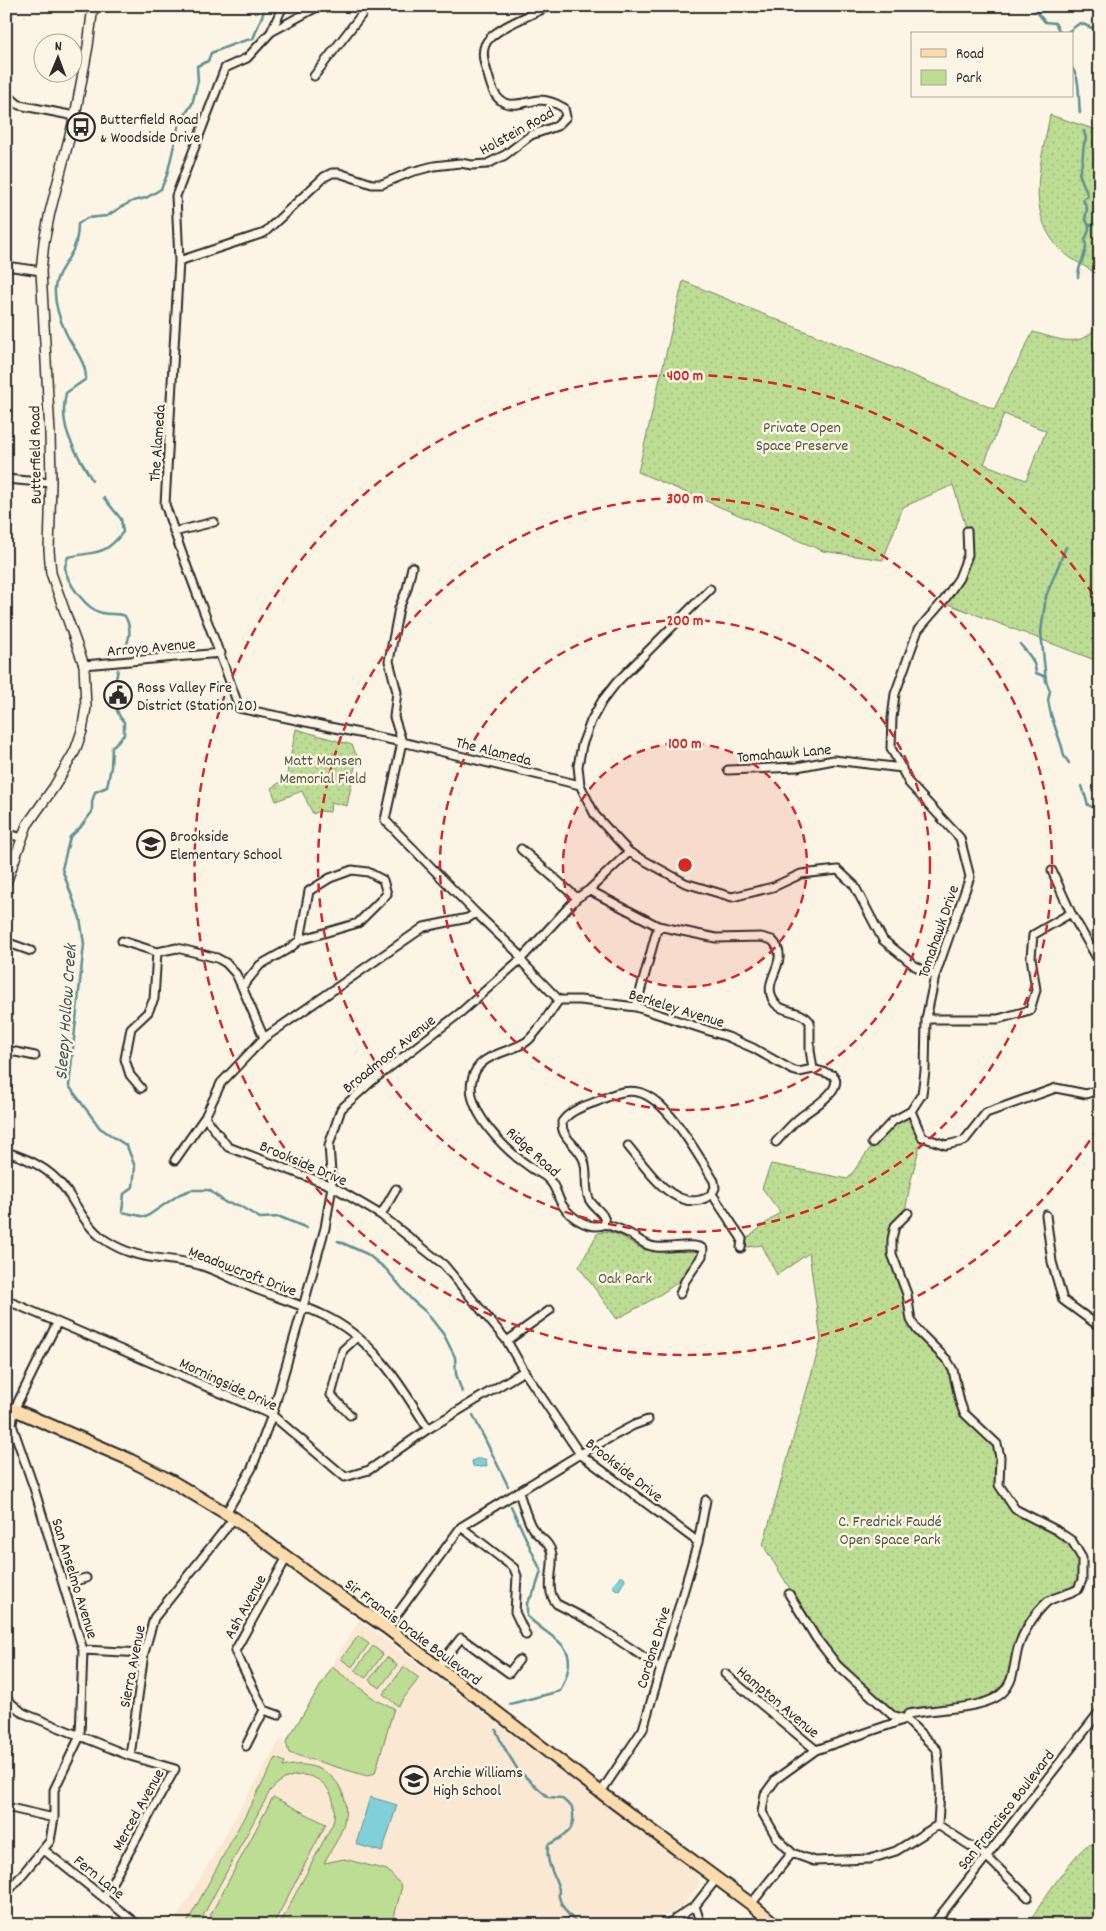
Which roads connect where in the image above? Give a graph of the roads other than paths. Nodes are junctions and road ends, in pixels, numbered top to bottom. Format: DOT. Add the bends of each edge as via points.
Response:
graph roads {
  1 [pos="93,6"];
  2 [pos="283,6"];
  3 [pos="319,6"];
  4 [pos="359,6"];
  5 [pos="549,6"];
  6 [pos="271,32"];
  7 [pos="314,76"];
  8 [pos="6,94"];
  9 [pos="75,116"];
  10 [pos="179,261"];
  11 [pos="6,266"];
  12 [pos="41,271"];
  13 [pos="6,479"];
  14 [pos="51,483"];
  15 [pos="214,522"];
  16 [pos="966,531"];
  17 [pos="174,532"];
  18 [pos="412,567"];
  19 [pos="710,589"];
  20 [pos="221,653"];
  21 [pos="84,666"];
  22 [pos="402,742"];
  23 [pos="902,768"];
  24 [pos="728,770"];
  25 [pos="580,785"];
  26 [pos="6,833"];
  27 [pos="22,838"];
  28 [pos="521,849"];
  29 [pos="630,852"];
  30 [pos="1052,871"];
  31 [pos="6,883"];
  32 [pos="589,890"];
  33 [pos="577,898"];
  34 [pos="1072,912"];
  35 [pos="476,913"];
  36 [pos="658,926"];
  37 [pos="300,940"];
  38 [pos="122,941"];
  39 [pos="6,942"];
  40 [pos="31,950"];
  41 [pos="157,952"];
  42 [pos="521,958"];
  43 [pos="1100,963"];
  44 [pos="935,976"];
  45 [pos="242,987"];
  46 [pos="559,1000"];
  47 [pos="636,1007"];
  48 [pos="926,1020"];
  49 [pos="264,1038"];
  50 [pos="6,1050"];
  51 [pos="35,1056"];
  52 [pos="813,1069"];
  53 [pos="141,1088"];
  54 [pos="1100,1089"];
  55 [pos="911,1111"];
  56 [pos="205,1117"];
  57 [pos="776,1142"];
  58 [pos="872,1143"];
  59 [pos="628,1146"];
  60 [pos="7,1153"];
  61 [pos="175,1160"];
  62 [pos="332,1186"];
  63 [pos="396,1189"];
  64 [pos="712,1194"];
  65 [pos="908,1214"];
  66 [pos="381,1215"];
  67 [pos="1046,1216"];
  68 [pos="605,1224"];
  69 [pos="741,1248"];
  70 [pos="680,1294"];
  71 [pos="6,1300"];
  72 [pos="303,1307"];
  73 [pos="550,1310"];
  74 [pos="57,1323"];
  75 [pos="1100,1327"];
  76 [pos="357,1336"];
  77 [pos="507,1341"];
  78 [pos="524,1371"];
  79 [pos="10,1408"];
  80 [pos="272,1415"];
  81 [pos="350,1415"];
  82 [pos="648,1420"];
  83 [pos="428,1429"];
  84 [pos="580,1454"];
  85 [pos="519,1493"];
  86 [pos="706,1500"];
  87 [pos="230,1516"];
  88 [pos="461,1527"];
  89 [pos="698,1542"];
  90 [pos="287,1557"];
  91 [pos="86,1578"];
  92 [pos="64,1584"];
  93 [pos="789,1594"];
  94 [pos="387,1628"];
  95 [pos="526,1635"];
  96 [pos="83,1650"];
  97 [pos="144,1653"];
  98 [pos="519,1660"];
  99 [pos="437,1668"];
  100 [pos="660,1668"];
  101 [pos="725,1674"];
  102 [pos="6,1699"];
  103 [pos="264,1710"];
  104 [pos="1100,1711"];
  105 [pos="278,1715"];
  106 [pos="906,1719"];
  107 [pos="80,1736"];
  108 [pos="246,1746"];
  109 [pos="816,1750"];
  110 [pos="130,1756"];
  111 [pos="601,1792"];
  112 [pos="6,1806"];
  113 [pos="54,1818"];
  114 [pos="938,1825"];
  115 [pos="44,1850"];
  116 [pos="792,1853"];
  117 [pos="986,1856"];
  118 [pos="717,1878"];
  119 [pos="6,1894"];
  120 [pos="104,1897"];
  121 [pos="1028,1897"];
  122 [pos="751,1904"];
  123 [pos="695,1906"];
  124 [pos="138,1925"];
  125 [pos="666,1925"];
  126 [pos="701,1925"];
  127 [pos="776,1925"];
  128 [pos="933,1925"];
  1 -- 9 [label="street, Butterfield Road"];
  2 -- 6 [label="street, The Alameda"];
  3 -- 6 [label="street, The Alameda"];
  4 -- 7 [label="street" via="362,14"];
  5 -- 10 [label="street, Holstein Road" via="491,36 485,44 484,62 492,89 504,103 511,105 540,100 564,108 566,117 557,126 531,135 487,164 434,166 382,184 332,173 324,176 264,233"];
  6 -- 10 [label="street, The Alameda" via="248,58 225,68 176,196"];
  8 -- 9 [label="street" via="19,105"];
  9 -- 12 [label="street, Butterfield Road" via="50,212"];
  10 -- 17 [label="street, The Alameda" via="165,504"];
  11 -- 12 [label="street"];
  12 -- 14 [label="street, Butterfield Road"];
  13 -- 14 [label="street"];
  14 -- 21 [label="street, Butterfield Road" via="51,573"];
  15 -- 17 [label="street"];
  16 -- 23 [label="street, Tomahawk Drive" via="968,555 959,578 918,630 895,694 891,748"];
  17 -- 20 [label="street, The Alameda"];
  18 -- 22 [label="street" via="394,625 388,661 397,692 394,717"];
  19 -- 25 [label="street" via="617,682 602,702 582,745 578,766"];
  20 -- 21 [label="street, Arroyo Avenue"];
  20 -- 22 [label="street, The Alameda" via="239,708"];
  21 -- 27 [label="street, Butterfield Road" via="86,707 82,731 64,771"];
  22 -- 25 [label="street, The Alameda"];
  22 -- 35 [label="street" via="385,820"];
  23 -- 24 [label="street, Tomahawk Lane" via="834,760 797,767"];
  23 -- 44 [label="street, Tomahawk Drive" via="909,783 960,838 970,877"];
  25 -- 29 [label="street" via="595,815"];
  26 -- 27 [label="street"];
  27 -- 31 [label="street, Butterfield Road"];
  28 -- 33 [label="street"];
  29 -- 32 [label="street, Broadmoor Avenue"];
  29 -- 44 [label="street" via="685,883 732,896 773,887 801,874 838,870 854,885 883,940 915,966"];
  30 -- 34 [label="street"];
  32 -- 33 [label="street, Broadmoor Avenue"];
  32 -- 36 [label="street"];
  33 -- 42 [label="street, Broadmoor Avenue"];
  34 -- 43 [label="street"];
  34 -- 48 [label="street" via="1033,935 1031,957 1036,990 1030,1010 998,1019"];
  35 -- 42 [label="street"];
  35 -- 49 [label="street" via="468,918 424,927"];
  36 -- 47 [label="street"];
  36 -- 52 [label="street" via="716,938 772,940 780,952 771,988 772,1000 780,1008 801,1015 810,1022"];
  37 -- 37 [label="street" via="358,923 387,894 383,880 368,872 352,870 308,891"];
  37 -- 45 [label="street" via="260,965"];
  38 -- 41 [label="street"];
  39 -- 40 [label="street"];
  41 -- 45 [label="street" via="177,948 217,958 236,974"];
  41 -- 53 [label="street" via="154,999 148,1012 131,1028 125,1059 130,1076"];
  42 -- 46 [label="street"];
  42 -- 62 [label="street, Broadmoor Avenue" via="460,1013 372,1081 341,1110 329,1145"];
  44 -- 48 [label="street, Tomahawk Drive"];
  45 -- 49 [label="street"];
  46 -- 47 [label="street, Berkeley Avenue"];
  46 -- 68 [label="street, Ridge Road" via="531,1037 491,1056 478,1068 472,1081 471,1095 482,1121 513,1154 553,1184 571,1215 594,1227"];
  47 -- 52 [label="street, Berkeley Avenue" via="728,1037 792,1070"];
  48 -- 55 [label="street, Tomahawk Drive" via="926,1071 922,1094"];
  49 -- 56 [label="street" via="221,1083"];
  50 -- 51 [label="street"];
  52 -- 57 [label="street, Berkeley Avenue" via="833,1074 835,1087"];
  54 -- 55 [label="street" via="1086,1094 1056,1088 986,1113 964,1141 946,1145 922,1137"];
  55 -- 58 [label="street" via="894,1121"];
  56 -- 61 [label="street"];
  56 -- 62 [label="street, Brookside Drive" via="228,1147"];
  59 -- 64 [label="street" via="673,1196 694,1201"];
  60 -- 72 [label="street, Meadowcroft Drive" via="41,1166 69,1194 89,1225 104,1239 128,1252 201,1266"];
  62 -- 66 [label="street, Brookside Drive"];
  62 -- 72 [label="street, Broadmoor Avenue" via="326,1228"];
  63 -- 66 [label="street"];
  64 -- 68 [label="street, Ridge Road" via="714,1181 667,1112 646,1095 619,1092 574,1111 562,1122 566,1138 584,1159 590,1200 604,1216"];
  64 -- 69 [label="street" via="742,1239"];
  65 -- 106 [label="street" via="895,1226 892,1254 907,1294 911,1320 953,1370 964,1413 997,1444 999,1485 1015,1509 1072,1541 1082,1558 1082,1580 1078,1589 1048,1601 1025,1630 1010,1684 1002,1694 982,1703 908,1714"];
  66 -- 77 [label="street, Brookside Drive" via="444,1266"];
  67 -- 75 [label="street" via="1052,1262 1063,1300"];
  68 -- 70 [label="street" via="648,1246 701,1247 702,1256"];
  71 -- 74 [label="street, Morningside Drive"];
  72 -- 76 [label="street, Meadowcroft Drive"];
  72 -- 80 [label="street, Broadmoor Avenue"];
  73 -- 77 [label="street"];
  74 -- 79 [label="street, San Anselmo Avenue"];
  74 -- 80 [label="street, Morningside Drive"];
  76 -- 81 [label="street" via="344,1350 331,1395"];
  76 -- 83 [label="street, Meadowcroft Drive" via="393,1373"];
  77 -- 78 [label="street, Brookside Drive"];
  78 -- 83 [label="street, Morningside Drive"];
  78 -- 84 [label="street, Brookside Drive"];
  79 -- 87 [label="main road, Sir Francis Drake Boulevard" via="126,1458"];
  79 -- 92 [label="street, San Anselmo Avenue" via="12,1425"];
  80 -- 83 [label="street, Morningside Drive" via="345,1476 369,1470"];
  80 -- 87 [label="street, Broadmoor Avenue"];
  82 -- 84 [label="street"];
  84 -- 85 [label="street"];
  84 -- 89 [label="street, Brookside Drive"];
  85 -- 88 [label="street"];
  85 -- 100 [label="street" via="532,1527 550,1548 553,1600"];
  86 -- 89 [label="street, Cordone Drive"];
  87 -- 90 [label="main road, Sir Francis Drake Boulevard"];
  87 -- 97 [label="street, Sierra Avenue" via="154,1618"];
  88 -- 94 [label="street"];
  88 -- 95 [label="street" via="514,1568 517,1576 515,1612"];
  89 -- 100 [label="street, Cordone Drive"];
  90 -- 94 [label="main road, Sir Francis Drake Boulevard"];
  90 -- 103 [label="street, Ash Avenue" via="235,1650"];
  91 -- 92 [label="street"];
  92 -- 96 [label="street, San Anselmo Avenue"];
  93 -- 106 [label="street" via="837,1665 892,1715"];
  94 -- 99 [label="main road, Sir Francis Drake Boulevard"];
  96 -- 97 [label="street"];
  96 -- 107 [label="street, San Anselmo Avenue"];
  97 -- 110 [label="street, Sierra Avenue"];
  98 -- 99 [label="street" via="509,1673 461,1638"];
  99 -- 111 [label="main road, Sir Francis Drake Boulevard"];
  100 -- 111 [label="street, Cordone Drive" via="643,1729"];
  101 -- 109 [label="street, Hampton Avenue"];
  102 -- 107 [label="street, Merced Avenue" via="23,1712"];
  103 -- 105 [label="street"];
  103 -- 108 [label="street"];
  104 -- 117 [label="street, San Francisco Boulevard"];
  106 -- 109 [label="street"];
  106 -- 114 [label="street" via="937,1750"];
  107 -- 110 [label="street, Merced Avenue"];
  107 -- 113 [label="street, San Anselmo Avenue" via="54,1790"];
  109 -- 116 [label="street" via="776,1778 765,1794 762,1812 777,1838"];
  110 -- 120 [label="street, Merced Avenue" via="175,1769"];
  111 -- 118 [label="main road, Sir Francis Drake Boulevard"];
  112 -- 113 [label="street"];
  113 -- 115 [label="street, San Anselmo Avenue" via="50,1841"];
  114 -- 116 [label="street" via="896,1851 870,1859 814,1861"];
  114 -- 117 [label="street"];
  115 -- 119 [label="street, San Anselmo Avenue"];
  115 -- 120 [label="street, Fern Lane"];
  116 -- 122 [label="street"];
  117 -- 121 [label="street"];
  117 -- 128 [label="street, San Francisco Boulevard"];
  118 -- 122 [label="main road, Sir Francis Drake Boulevard"];
  118 -- 123 [label="street"];
  120 -- 124 [label="street, Fern Lane"];
  122 -- 127 [label="main road, Sir Francis Drake Boulevard"];
  123 -- 125 [label="street"];
  123 -- 126 [label="street"];
}
